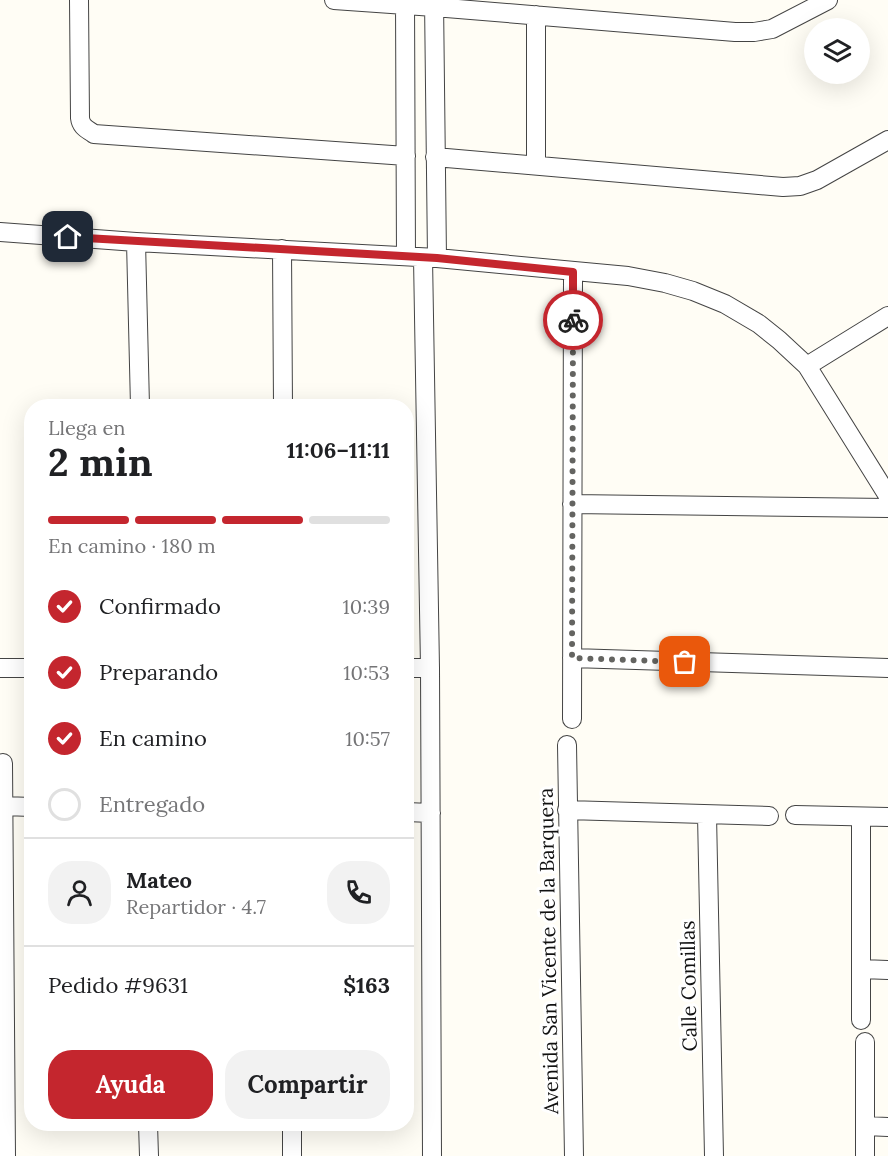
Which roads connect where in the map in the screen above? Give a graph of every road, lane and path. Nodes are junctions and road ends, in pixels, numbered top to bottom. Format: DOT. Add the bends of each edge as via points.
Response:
graph roads {
  1 [pos="79,0"];
  2 [pos="334,0"];
  3 [pos="828,0"];
  4 [pos="405,3"];
  5 [pos="434,3"];
  6 [pos="536,15"];
  7 [pos="888,140"];
  8 [pos="406,156"];
  9 [pos="435,157"];
  10 [pos="537,165"];
  11 [pos="0,232"];
  12 [pos="136,242"];
  13 [pos="282,249"];
  14 [pos="422,257"];
  15 [pos="573,272"];
  16 [pos="888,316"];
  17 [pos="807,366"];
  18 [pos="140,399"];
  19 [pos="283,399"];
  20 [pos="888,496"];
  21 [pos="572,504"];
  22 [pos="888,508"];
  23 [pos="572,658"];
  24 [pos="0,668"];
  25 [pos="24,668"];
  26 [pos="414,668"];
  27 [pos="430,668"];
  28 [pos="888,668"];
  29 [pos="572,719"];
  30 [pos="567,745"];
  31 [pos="3,763"];
  32 [pos="3,806"];
  33 [pos="24,807"];
  34 [pos="567,810"];
  35 [pos="414,812"];
  36 [pos="431,813"];
  37 [pos="707,815"];
  38 [pos="795,815"];
  39 [pos="770,816"];
  40 [pos="861,817"];
  41 [pos="888,817"];
  42 [pos="861,969"];
  43 [pos="888,970"];
  44 [pos="861,1020"];
  45 [pos="865,1042"];
  46 [pos="865,1126"];
  47 [pos="888,1127"];
  48 [pos="148,1131"];
  49 [pos="292,1131"];
  50 [pos="6,1156"];
  51 [pos="149,1156"];
  52 [pos="292,1156"];
  53 [pos="432,1156"];
  54 [pos="574,1156"];
  55 [pos="714,1156"];
  56 [pos="865,1156"];
  1 -- 8 [label="street" via="80,118 81,124 94,134"];
  2 -- 4 [label="street"];
  3 -- 6 [label="street" via="772,29 754,32"];
  4 -- 5 [label="street"];
  4 -- 8 [label="street"];
  5 -- 6 [label="street"];
  5 -- 9 [label="street"];
  6 -- 10 [label="street"];
  7 -- 10 [label="street" via="800,186"];
  8 -- 14 [label="street"];
  9 -- 10 [label="street"];
  9 -- 14 [label="street"];
  11 -- 12 [label="street"];
  12 -- 13 [label="street"];
  12 -- 18 [label="street"];
  13 -- 14 [label="street"];
  13 -- 19 [label="street"];
  14 -- 15 [label="street"];
  14 -- 27 [label="street"];
  15 -- 17 [label="street" via="628,276 693,291 759,324"];
  15 -- 21 [label="street"];
  16 -- 17 [label="street"];
  17 -- 20 [label="street"];
  21 -- 22 [label="street"];
  21 -- 23 [label="street"];
  23 -- 28 [label="street"];
  23 -- 29 [label="street"];
  24 -- 25 [label="street"];
  26 -- 27 [label="street"];
  27 -- 36 [label="street"];
  30 -- 34 [label="street, Avenida San Vicente de la Barquera"];
  31 -- 32 [label="street"];
  32 -- 33 [label="street"];
  32 -- 50 [label="street"];
  34 -- 37 [label="street"];
  34 -- 54 [label="street, Avenida San Vicente de la Barquera"];
  35 -- 36 [label="street"];
  36 -- 53 [label="street"];
  37 -- 39 [label="street"];
  37 -- 55 [label="street, Calle Comillas"];
  38 -- 40 [label="street"];
  40 -- 41 [label="street"];
  40 -- 42 [label="street"];
  42 -- 43 [label="street"];
  42 -- 44 [label="street"];
  45 -- 46 [label="street"];
  46 -- 47 [label="street"];
  46 -- 56 [label="street"];
  48 -- 51 [label="street"];
  49 -- 52 [label="street"];
}
